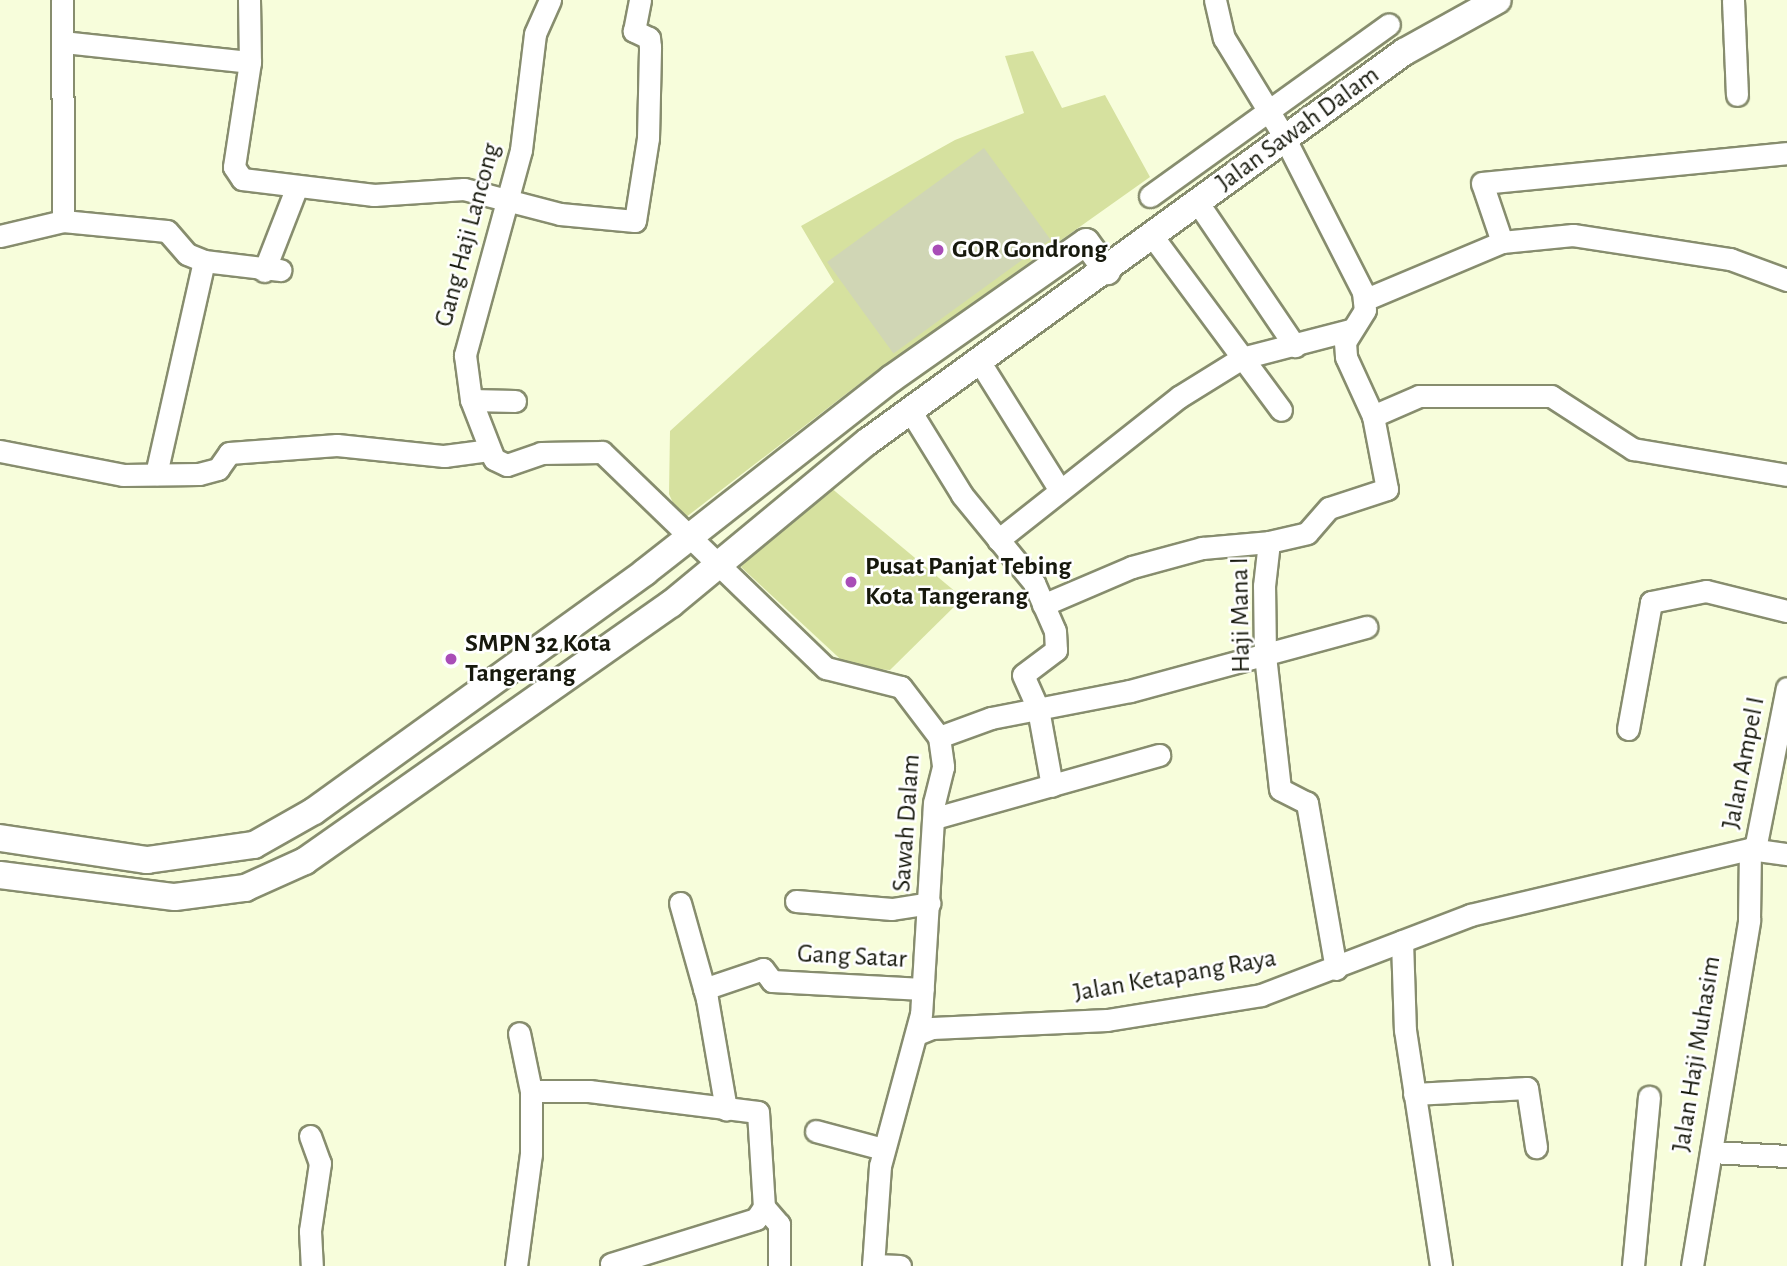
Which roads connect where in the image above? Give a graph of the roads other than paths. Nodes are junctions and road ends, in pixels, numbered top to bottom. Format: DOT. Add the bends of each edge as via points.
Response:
graph roads {
  1 [pos="62,0"];
  2 [pos="249,0"];
  3 [pos="550,0"];
  4 [pos="640,0"];
  5 [pos="1215,0"];
  6 [pos="1498,0"];
  7 [pos="1733,0"];
  8 [pos="1389,24"];
  9 [pos="63,41"];
  10 [pos="250,62"];
  11 [pos="1737,95"];
  12 [pos="1277,125"];
  13 [pos="1787,153"];
  14 [pos="296,189"];
  15 [pos="1150,196"];
  16 [pos="506,199"];
  17 [pos="1198,203"];
  18 [pos="63,221"];
  19 [pos="0,236"];
  20 [pos="1153,237"];
  21 [pos="1502,242"];
  22 [pos="1096,257"];
  23 [pos="204,261"];
  24 [pos="1787,280"];
  25 [pos="1364,300"];
  26 [pos="1350,330"];
  27 [pos="1295,346"];
  28 [pos="1242,358"];
  29 [pos="981,364"];
  30 [pos="471,400"];
  31 [pos="515,401"];
  32 [pos="1281,410"];
  33 [pos="911,412"];
  34 [pos="1373,416"];
  35 [pos="489,450"];
  36 [pos="0,451"];
  37 [pos="767,473"];
  38 [pos="156,474"];
  39 [pos="1787,475"];
  40 [pos="1059,489"];
  41 [pos="792,504"];
  42 [pos="998,540"];
  43 [pos="692,541"];
  44 [pos="1269,542"];
  45 [pos="716,564"];
  46 [pos="658,588"];
  47 [pos="1043,605"];
  48 [pos="1787,611"];
  49 [pos="1366,627"];
  50 [pos="1265,655"];
  51 [pos="1787,688"];
  52 [pos="1038,709"];
  53 [pos="1628,729"];
  54 [pos="939,737"];
  55 [pos="1159,755"];
  56 [pos="1052,786"];
  57 [pos="935,818"];
  58 [pos="0,838"];
  59 [pos="1753,849"];
  60 [pos="1787,854"];
  61 [pos="265,861"];
  62 [pos="0,875"];
  63 [pos="796,901"];
  64 [pos="680,903"];
  65 [pos="930,903"];
  66 [pos="1402,940"];
  67 [pos="1336,969"];
  68 [pos="704,989"];
  69 [pos="923,989"];
  70 [pos="519,1033"];
  71 [pos="917,1034"];
  72 [pos="531,1091"];
  73 [pos="1414,1094"];
  74 [pos="1649,1097"];
  75 [pos="726,1109"];
  76 [pos="816,1131"];
  77 [pos="310,1136"];
  78 [pos="1536,1147"];
  79 [pos="883,1149"];
  80 [pos="1711,1152"];
  81 [pos="1787,1156"];
  82 [pos="764,1207"];
  83 [pos="611,1264"];
  84 [pos="312,1266"];
  85 [pos="516,1266"];
  86 [pos="779,1266"];
  87 [pos="873,1266"];
  88 [pos="900,1266"];
  89 [pos="1441,1266"];
  90 [pos="1633,1266"];
  91 [pos="1692,1266"];
  1 -- 9 [label="street"];
  2 -- 10 [label="street"];
  3 -- 16 [label="street, Gang Haji Lancong" via="535,34 521,150"];
  4 -- 16 [label="street" via="634,32 649,38 650,47 639,216 606,220"];
  5 -- 12 [label="street" via="1224,38"];
  6 -- 12 [label="street, Jalan Sawah Dalam"];
  7 -- 11 [label="street"];
  8 -- 12 [label="street"];
  9 -- 10 [label="street"];
  9 -- 18 [label="street"];
  10 -- 14 [label="street" via="234,167 242,179"];
  12 -- 15 [label="street"];
  12 -- 17 [label="street, Jalan Sawah Dalam"];
  12 -- 25 [label="street"];
  13 -- 21 [label="street" via="1482,183"];
  14 -- 16 [label="street" via="374,195 464,189"];
  14 -- 23 [label="street" via="272,270"];
  16 -- 30 [label="street, Gang Haji Lancong" via="465,355"];
  17 -- 20 [label="street, Jalan Sawah Dalam"];
  17 -- 27 [label="street"];
  18 -- 19 [label="street"];
  18 -- 23 [label="street" via="166,231 187,254"];
  20 -- 22 [label="street, Jalan Sawah Dalam"];
  20 -- 28 [label="street"];
  21 -- 24 [label="street" via="1613,238 1760,266"];
  21 -- 25 [label="street"];
  22 -- 29 [label="street"];
  22 -- 37 [label="street"];
  23 -- 38 [label="street"];
  25 -- 26 [label="street"];
  26 -- 27 [label="street"];
  26 -- 34 [label="street" via="1346,357"];
  27 -- 28 [label="street"];
  28 -- 32 [label="street"];
  28 -- 40 [label="street"];
  29 -- 33 [label="street"];
  29 -- 40 [label="street"];
  30 -- 31 [label="street"];
  30 -- 35 [label="street, Gang Haji Lancong"];
  33 -- 41 [label="street"];
  33 -- 42 [label="street" via="961,495"];
  34 -- 39 [label="street" via="1419,396 1551,396 1633,449"];
  34 -- 44 [label="street, Haji Mana I" via="1387,489 1329,508 1307,533"];
  35 -- 38 [label="street" via="444,456 337,445 229,453 218,469"];
  35 -- 43 [label="street" via="507,465 541,453 602,452"];
  36 -- 38 [label="street" via="88,471"];
  37 -- 41 [label="street"];
  37 -- 43 [label="street"];
  40 -- 42 [label="street"];
  41 -- 45 [label="street"];
  42 -- 47 [label="street"];
  43 -- 45 [label="street, Sawah Dalam"];
  43 -- 46 [label="street"];
  44 -- 47 [label="street" via="1202,548 1143,564"];
  44 -- 50 [label="street, Haji Mana I"];
  45 -- 46 [label="street"];
  45 -- 54 [label="street, Sawah Dalam" via="826,668 901,687"];
  46 -- 61 [label="street" via="314,811"];
  46 -- 61 [label="street" via="364,822"];
  47 -- 52 [label="street" via="1058,644 1025,669"];
  48 -- 53 [label="street" via="1706,591 1651,602"];
  49 -- 50 [label="street"];
  50 -- 52 [label="street"];
  50 -- 67 [label="street, Haji Mana I" via="1280,789 1307,803"];
  51 -- 59 [label="street, Jalan Ampel I"];
  52 -- 54 [label="street"];
  52 -- 56 [label="street"];
  54 -- 57 [label="street, Sawah Dalam" via="943,767"];
  55 -- 56 [label="street"];
  56 -- 57 [label="street"];
  57 -- 65 [label="street, Sawah Dalam"];
  58 -- 61 [label="street" via="147,860"];
  59 -- 60 [label="street, Jalan Ketapang Raya"];
  59 -- 66 [label="street, Jalan Ketapang Raya" via="1482,912"];
  59 -- 80 [label="street, Jalan Haji Muhasim" via="1749,920"];
  61 -- 62 [label="street" via="245,888 175,897"];
  63 -- 65 [label="street" via="892,909"];
  64 -- 68 [label="street"];
  65 -- 69 [label="street, Sawah Dalam"];
  66 -- 67 [label="street, Jalan Ketapang Raya"];
  66 -- 73 [label="street"];
  67 -- 71 [label="street, Jalan Ketapang Raya" via="1261,995 1179,1009"];
  68 -- 69 [label="street, Gang Satar" via="763,969 772,981"];
  68 -- 75 [label="street"];
  69 -- 71 [label="street, Sawah Dalam"];
  70 -- 72 [label="street"];
  71 -- 79 [label="street"];
  72 -- 75 [label="street" via="589,1091"];
  72 -- 85 [label="street" via="529,1179"];
  73 -- 78 [label="street" via="1527,1088"];
  73 -- 89 [label="street"];
  74 -- 90 [label="street"];
  75 -- 82 [label="street" via="758,1112"];
  76 -- 79 [label="street"];
  77 -- 84 [label="street" via="320,1163 310,1231"];
  79 -- 87 [label="street"];
  80 -- 81 [label="street"];
  80 -- 91 [label="street, Jalan Haji Muhasim"];
  82 -- 83 [label="street" via="757,1219"];
  82 -- 86 [label="street" via="779,1224"];
  87 -- 88 [label="street"];
}
